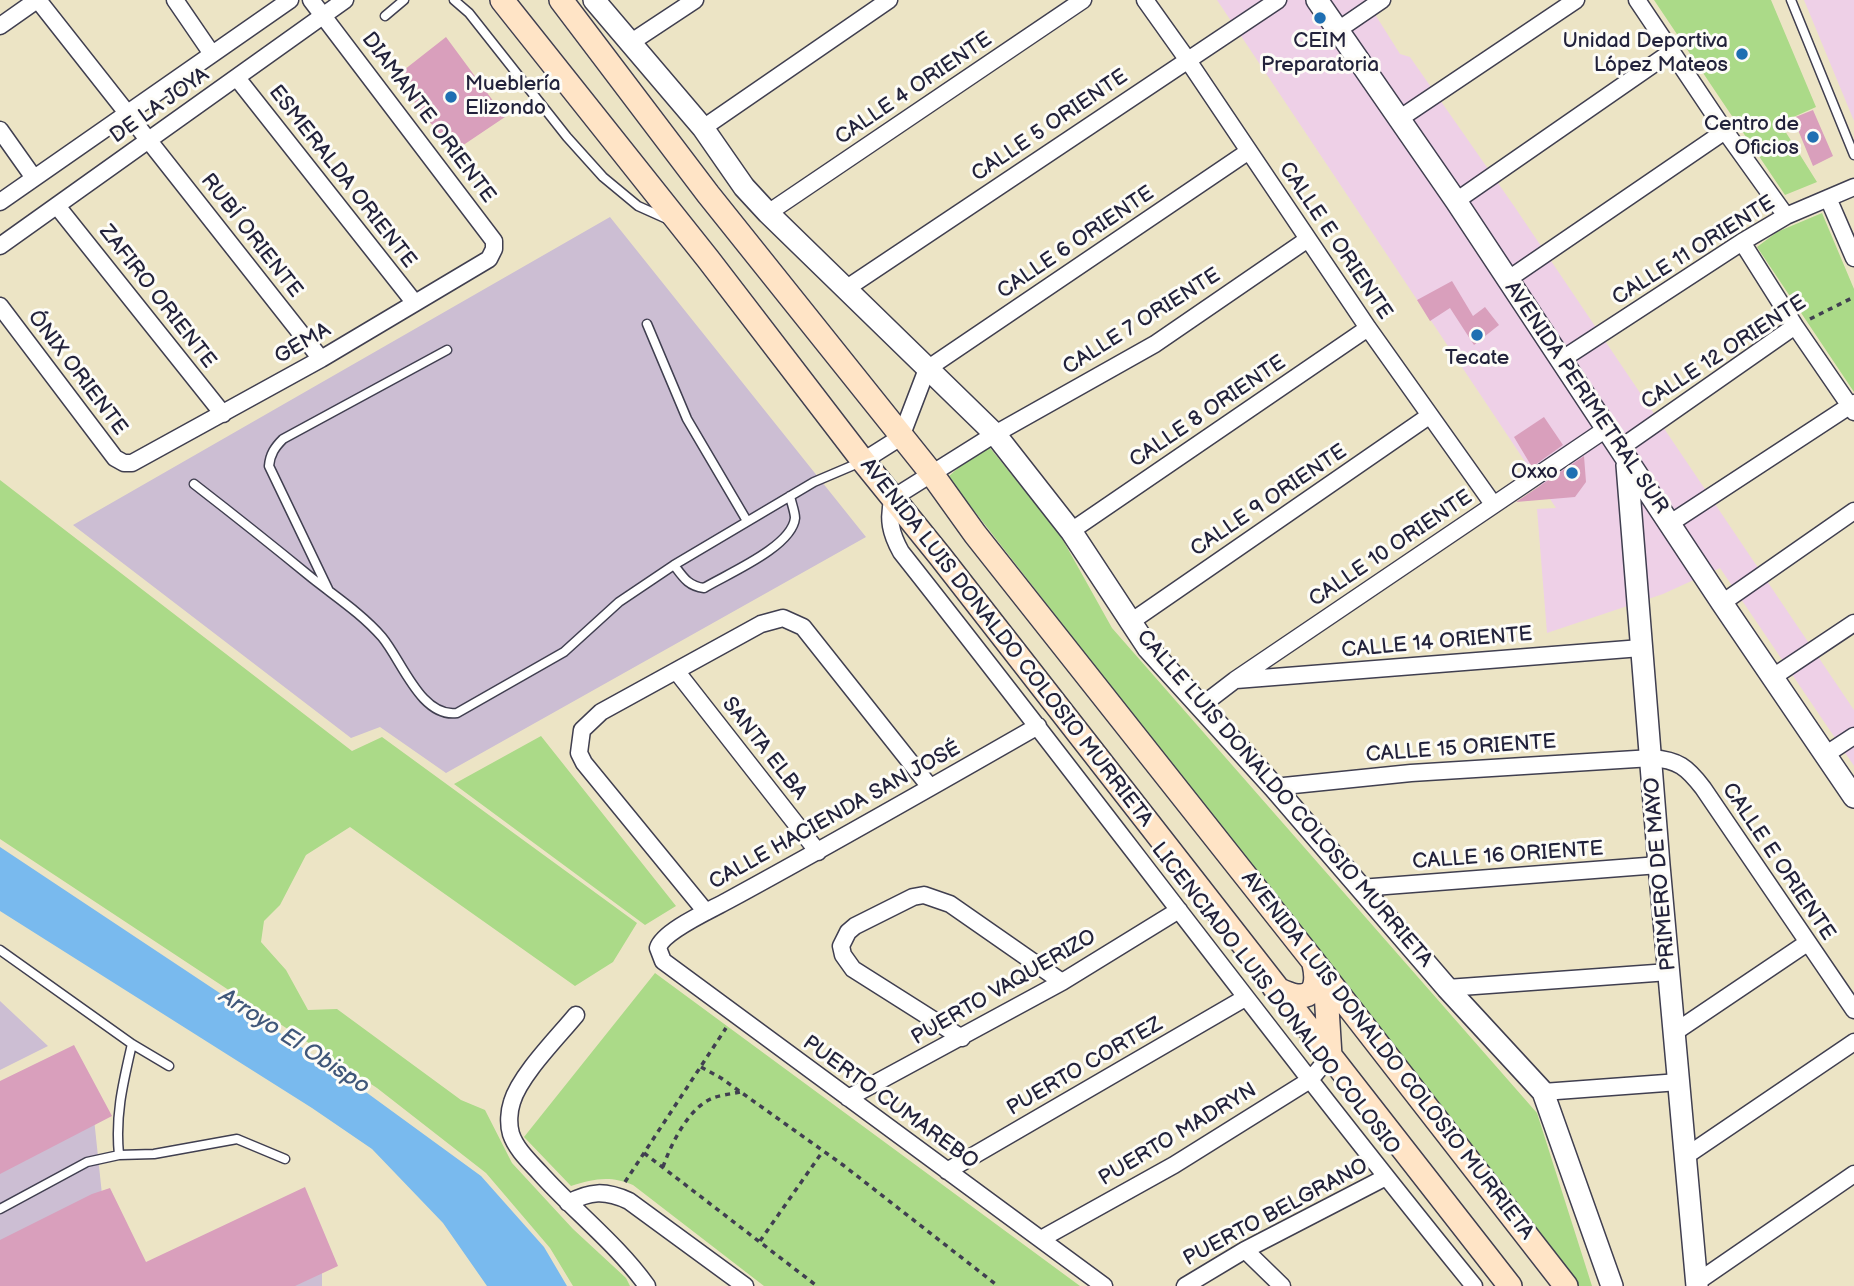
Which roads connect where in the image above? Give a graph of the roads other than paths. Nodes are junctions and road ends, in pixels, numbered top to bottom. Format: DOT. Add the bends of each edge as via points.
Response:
graph roads {
  1 [pos="38,0"];
  2 [pos="175,0"];
  3 [pos="290,0"];
  4 [pos="311,0"];
  5 [pos="345,0"];
  6 [pos="404,0"];
  7 [pos="454,0"];
  8 [pos="502,0"];
  9 [pos="561,0"];
  10 [pos="594,0"];
  11 [pos="695,0"];
  12 [pos="889,0"];
  13 [pos="1083,0"];
  14 [pos="1144,0"];
  15 [pos="1278,0"];
  16 [pos="1317,0"];
  17 [pos="1382,0"];
  18 [pos="1576,0"];
  19 [pos="1637,0"];
  20 [pos="1791,0"];
  21 [pos="323,15"];
  22 [pos="385,16"];
  23 [pos="0,26"];
  24 [pos="1338,30"];
  25 [pos="630,43"];
  26 [pos="1671,52"];
  27 [pos="212,54"];
  28 [pos="1187,59"];
  29 [pos="237,78"];
  30 [pos="128,113"];
  31 [pos="1399,119"];
  32 [pos="703,128"];
  33 [pos="0,130"];
  34 [pos="1725,131"];
  35 [pos="149,139"];
  36 [pos="1249,151"];
  37 [pos="1854,155"];
  38 [pos="34,178"];
  39 [pos="1854,187"];
  40 [pos="1828,198"];
  41 [pos="1456,201"];
  42 [pos="0,202"];
  43 [pos="57,206"];
  44 [pos="768,213"];
  45 [pos="1786,216"];
  46 [pos="680,224"];
  47 [pos="1308,239"];
  48 [pos="1742,242"];
  49 [pos="0,246"];
  50 [pos="494,249"];
  51 [pos="1854,258"];
  52 [pos="1507,280"];
  53 [pos="847,288"];
  54 [pos="414,302"];
  55 [pos="0,306"];
  56 [pos="648,324"];
  57 [pos="1795,326"];
  58 [pos="1368,328"];
  59 [pos="447,351"];
  60 [pos="321,359"];
  61 [pos="1562,360"];
  62 [pos="927,369"];
  63 [pos="1853,407"];
  64 [pos="223,414"];
  65 [pos="1429,416"];
  66 [pos="1606,429"];
  67 [pos="995,434"];
  68 [pos="901,437"];
  69 [pos="1623,455"];
  70 [pos="863,461"];
  71 [pos="124,463"];
  72 [pos="932,474"];
  73 [pos="194,484"];
  74 [pos="790,496"];
  75 [pos="893,498"];
  76 [pos="1493,505"];
  77 [pos="1854,511"];
  78 [pos="747,521"];
  79 [pos="1669,524"];
  80 [pos="1071,531"];
  81 [pos="674,565"];
  82 [pos="330,592"];
  83 [pos="1722,603"];
  84 [pos="1132,621"];
  85 [pos="1854,623"];
  86 [pos="1642,648"];
  87 [pos="677,672"];
  88 [pos="1773,677"];
  89 [pos="1236,680"];
  90 [pos="1201,706"];
  91 [pos="1038,726"];
  92 [pos="1854,736"];
  93 [pos="1825,755"];
  94 [pos="1652,758"];
  95 [pos="930,787"];
  96 [pos="1274,787"];
  97 [pos="1854,797"];
  98 [pos="818,852"];
  99 [pos="1659,865"];
  100 [pos="1360,888"];
  101 [pos="1179,910"];
  102 [pos="706,912"];
  103 [pos="1807,943"];
  104 [pos="658,948"];
  105 [pos="0,950"];
  106 [pos="1319,968"];
  107 [pos="1669,971"];
  108 [pos="1062,982"];
  109 [pos="1274,987"];
  110 [pos="1447,988"];
  111 [pos="1245,998"];
  112 [pos="1854,1010"];
  113 [pos="576,1015"];
  114 [pos="1366,1029"];
  115 [pos="1675,1032"];
  116 [pos="962,1038"];
  117 [pos="1854,1042"];
  118 [pos="132,1044"];
  119 [pos="1327,1047"];
  120 [pos="169,1066"];
  121 [pos="1310,1080"];
  122 [pos="1679,1082"];
  123 [pos="1543,1092"];
  124 [pos="848,1098"];
  125 [pos="119,1155"];
  126 [pos="1686,1156"];
  127 [pos="285,1160"];
  128 [pos="947,1171"];
  129 [pos="1854,1174"];
  130 [pos="1386,1178"];
  131 [pos="568,1203"];
  132 [pos="0,1209"];
  133 [pos="1041,1239"];
  134 [pos="1245,1250"];
  135 [pos="1697,1284"];
  136 [pos="647,1286"];
  137 [pos="745,1286"];
  138 [pos="1104,1286"];
  139 [pos="1185,1286"];
  140 [pos="1283,1286"];
  141 [pos="1474,1286"];
  142 [pos="1510,1286"];
  143 [pos="1566,1286"];
  144 [pos="1612,1286"];
  1 -- 23 [label="street"];
  1 -- 30 [label="street, RUBÍ ORIENTE"];
  2 -- 27 [label="street"];
  3 -- 27 [label="street, DE LA JOYA"];
  4 -- 21 [label="street, DIAMANTE ORIENTE"];
  5 -- 21 [label="street, DE LA JOYA"];
  6 -- 22 [label="lane"];
  7 -- 46 [label="lane" via="603,177 638,206"];
  8 -- 46 [label="main road, AVENIDA LUIS DONALDO COLOSIO MURRIETA"];
  9 -- 68 [label="main road, AVENIDA LUIS DONALDO COLOSIO MURRIETA"];
  10 -- 25 [label="street, CALLE LUIS DONALDO COLOSIO MURRIETA"];
  11 -- 25 [label="street"];
  12 -- 32 [label="street"];
  13 -- 44 [label="street, CALLE 4 ORIENTE"];
  14 -- 28 [label="street, CALLE E ORIENTE"];
  15 -- 28 [label="street, CALLE 5 ORIENTE"];
  16 -- 24 [label="street, AVENIDA PERIMETRAL SUR"];
  17 -- 24 [label="street"];
  18 -- 31 [label="street"];
  19 -- 26 [label="street"];
  20 -- 37 [label="lane"];
  21 -- 29 [label="street, DE LA JOYA"];
  21 -- 50 [label="street, DIAMANTE ORIENTE" via="494,241"];
  24 -- 31 [label="street, AVENIDA PERIMETRAL SUR"];
  25 -- 32 [label="street, CALLE LUIS DONALDO COLOSIO MURRIETA"];
  26 -- 34 [label="street"];
  26 -- 41 [label="street"];
  27 -- 30 [label="street, DE LA JOYA"];
  28 -- 36 [label="street, CALLE E ORIENTE"];
  28 -- 53 [label="street, CALLE 5 ORIENTE"];
  29 -- 35 [label="street, DE LA JOYA"];
  29 -- 54 [label="street, ESMERALDA ORIENTE"];
  30 -- 35 [label="street, RUBÍ ORIENTE"];
  30 -- 38 [label="street, DE LA JOYA"];
  31 -- 41 [label="street, AVENIDA PERIMETRAL SUR"];
  32 -- 44 [label="street, CALLE LUIS DONALDO COLOSIO MURRIETA"];
  33 -- 38 [label="street"];
  34 -- 45 [label="street"];
  34 -- 52 [label="street"];
  35 -- 43 [label="street, DE LA JOYA"];
  35 -- 60 [label="street, RUBÍ ORIENTE"];
  36 -- 47 [label="street, CALLE E ORIENTE"];
  36 -- 62 [label="street, CALLE 6 ORIENTE"];
  38 -- 42 [label="street, DE LA JOYA"];
  39 -- 40 [label="street, CALLE 11 ORIENTE"];
  40 -- 45 [label="street, CALLE 11 ORIENTE"];
  40 -- 51 [label="street"];
  41 -- 52 [label="street, AVENIDA PERIMETRAL SUR"];
  43 -- 49 [label="street, DE LA JOYA"];
  43 -- 64 [label="street, ZAFIRO ORIENTE"];
  44 -- 53 [label="street, CALLE LUIS DONALDO COLOSIO MURRIETA"];
  45 -- 48 [label="street, CALLE 11 ORIENTE"];
  46 -- 70 [label="main road, AVENIDA LUIS DONALDO COLOSIO MURRIETA"];
  47 -- 58 [label="street, CALLE E ORIENTE"];
  47 -- 67 [label="street, CALLE 7 ORIENTE" via="1155,344"];
  48 -- 57 [label="street"];
  48 -- 61 [label="street, CALLE 11 ORIENTE"];
  50 -- 54 [label="street, GEMA" via="489,259"];
  52 -- 61 [label="street, AVENIDA PERIMETRAL SUR"];
  53 -- 62 [label="street, CALLE LUIS DONALDO COLOSIO MURRIETA"];
  54 -- 60 [label="street, GEMA"];
  55 -- 71 [label="street, ÓNIX ORIENTE" via="115,458"];
  56 -- 78 [label="lane" via="687,419"];
  57 -- 63 [label="street"];
  57 -- 69 [label="street, CALLE 12 ORIENTE"];
  58 -- 65 [label="street, CALLE E ORIENTE"];
  58 -- 80 [label="street, CALLE 8 ORIENTE"];
  59 -- 82 [label="lane" via="283,439 270,457 269,466"];
  60 -- 64 [label="street, GEMA"];
  61 -- 66 [label="street, AVENIDA PERIMETRAL SUR"];
  62 -- 67 [label="street, CALLE LUIS DONALDO COLOSIO MURRIETA"];
  62 -- 68 [label="street"];
  63 -- 79 [label="street"];
  64 -- 71 [label="street, GEMA" via="132,463"];
  65 -- 76 [label="street, CALLE E ORIENTE"];
  65 -- 84 [label="street, CALLE 9 ORIENTE"];
  66 -- 69 [label="street, AVENIDA PERIMETRAL SUR"];
  66 -- 76 [label="street, CALLE 10 ORIENTE"];
  67 -- 72 [label="street, CALLE 7 ORIENTE"];
  67 -- 80 [label="street, CALLE LUIS DONALDO COLOSIO MURRIETA"];
  68 -- 70 [label="street"];
  68 -- 72 [label="main road, AVENIDA LUIS DONALDO COLOSIO MURRIETA"];
  69 -- 79 [label="street, AVENIDA PERIMETRAL SUR"];
  69 -- 86 [label="street, PRIMERO DE MAYO"];
  70 -- 74 [label="lane"];
  70 -- 75 [label="main road, AVENIDA LUIS DONALDO COLOSIO MURRIETA"];
  72 -- 75 [label="street"];
  72 -- 106 [label="main road, AVENIDA LUIS DONALDO COLOSIO MURRIETA"];
  73 -- 82 [label="lane"];
  74 -- 78 [label="lane"];
  74 -- 81 [label="lane" via="795,518 778,546 704,588 693,586"];
  75 -- 91 [label="street, LICENCIADO LUIS DONALDO COLOSIO" via="889,522 901,552"];
  75 -- 109 [label="main road, AVENIDA LUIS DONALDO COLOSIO MURRIETA"];
  76 -- 89 [label="street, CALLE 10 ORIENTE"];
  77 -- 83 [label="street"];
  78 -- 81 [label="lane"];
  79 -- 83 [label="street, AVENIDA PERIMETRAL SUR"];
  80 -- 84 [label="street, CALLE LUIS DONALDO COLOSIO MURRIETA"];
  81 -- 82 [label="lane" via="620,602 564,652 451,714 427,704 383,638"];
  83 -- 88 [label="street, AVENIDA PERIMETRAL SUR"];
  84 -- 90 [label="street, CALLE LUIS DONALDO COLOSIO MURRIETA" via="1148,648"];
  85 -- 88 [label="street"];
  86 -- 89 [label="street, CALLE 14 ORIENTE"];
  86 -- 94 [label="street, PRIMERO DE MAYO"];
  87 -- 95 [label="street" via="761,624 783,618 803,627"];
  87 -- 98 [label="street, SANTA ELBA"];
  87 -- 102 [label="street" via="591,719 582,730 579,752"];
  88 -- 93 [label="street, AVENIDA PERIMETRAL SUR"];
  89 -- 90 [label="street, CALLE 10 ORIENTE"];
  90 -- 96 [label="street, CALLE LUIS DONALDO COLOSIO MURRIETA"];
  91 -- 95 [label="street, CALLE HACIENDA SAN JOSÉ"];
  91 -- 101 [label="street, LICENCIADO LUIS DONALDO COLOSIO"];
  92 -- 93 [label="street"];
  93 -- 97 [label="street, AVENIDA PERIMETRAL SUR"];
  94 -- 96 [label="street, CALLE 15 ORIENTE"];
  94 -- 99 [label="street, PRIMERO DE MAYO"];
  94 -- 103 [label="street, CALLE E ORIENTE" via="1670,759 1689,770"];
  95 -- 98 [label="street, CALLE HACIENDA SAN JOSÉ"];
  96 -- 100 [label="street, CALLE LUIS DONALDO COLOSIO MURRIETA"];
  98 -- 102 [label="street, CALLE HACIENDA SAN JOSÉ"];
  99 -- 100 [label="street, CALLE 16 ORIENTE"];
  99 -- 107 [label="street, PRIMERO DE MAYO"];
  100 -- 110 [label="street, CALLE LUIS DONALDO COLOSIO MURRIETA"];
  101 -- 108 [label="street, PUERTO VAQUERIZO"];
  101 -- 111 [label="street, LICENCIADO LUIS DONALDO COLOSIO"];
  102 -- 104 [label="street, CALLE HACIENDA SAN JOSÉ" via="665,937"];
  103 -- 112 [label="street, CALLE E ORIENTE"];
  103 -- 115 [label="street"];
  104 -- 124 [label="street, PUERTO CUMAREBO" via="663,961"];
  105 -- 118 [label="lane"];
  106 -- 109 [label="main road" via="1310,994 1301,997"];
  106 -- 114 [label="main road, AVENIDA LUIS DONALDO COLOSIO MURRIETA"];
  106 -- 119 [label="main road"];
  107 -- 110 [label="street"];
  107 -- 115 [label="street, PRIMERO DE MAYO"];
  108 -- 116 [label="street, PUERTO VAQUERIZO"];
  108 -- 116 [label="street" via="936,897 905,899 848,932 841,946 853,970"];
  109 -- 119 [label="main road, AVENIDA LUIS DONALDO COLOSIO MURRIETA"];
  110 -- 123 [label="street, CALLE LUIS DONALDO COLOSIO MURRIETA"];
  111 -- 121 [label="street, LICENCIADO LUIS DONALDO COLOSIO"];
  111 -- 128 [label="street, PUERTO CORTEZ"];
  113 -- 131 [label="street" via="524,1079 509,1115 511,1134 522,1152"];
  114 -- 119 [label="main road" via="1344,1023 1334,1028"];
  114 -- 143 [label="main road, AVENIDA LUIS DONALDO COLOSIO MURRIETA"];
  115 -- 122 [label="street, PRIMERO DE MAYO"];
  116 -- 124 [label="street, PUERTO VAQUERIZO"];
  117 -- 126 [label="street"];
  118 -- 120 [label="lane"];
  118 -- 125 [label="lane" via="116,1128"];
  119 -- 121 [label="street, PUERTO MADRYN"];
  119 -- 142 [label="main road, AVENIDA LUIS DONALDO COLOSIO MURRIETA"];
  121 -- 130 [label="street, LICENCIADO LUIS DONALDO COLOSIO"];
  121 -- 133 [label="street, PUERTO MADRYN" via="1174,1165"];
  122 -- 123 [label="street"];
  122 -- 126 [label="street, PRIMERO DE MAYO"];
  123 -- 144 [label="street, CALLE LUIS DONALDO COLOSIO MURRIETA"];
  124 -- 128 [label="street, PUERTO CUMAREBO"];
  125 -- 127 [label="lane" via="154,1154 237,1139"];
  125 -- 132 [label="lane" via="87,1162"];
  126 -- 135 [label="street, PRIMERO DE MAYO"];
  128 -- 133 [label="street, PUERTO CUMAREBO"];
  129 -- 135 [label="street"];
  130 -- 134 [label="street, PUERTO BELGRANO"];
  130 -- 141 [label="street, LICENCIADO LUIS DONALDO COLOSIO"];
  131 -- 136 [label="street"];
  131 -- 137 [label="street" via="594,1192 629,1201"];
  133 -- 138 [label="street, PUERTO CUMAREBO"];
  134 -- 139 [label="street, PUERTO BELGRANO"];
  134 -- 140 [label="street"];
}
